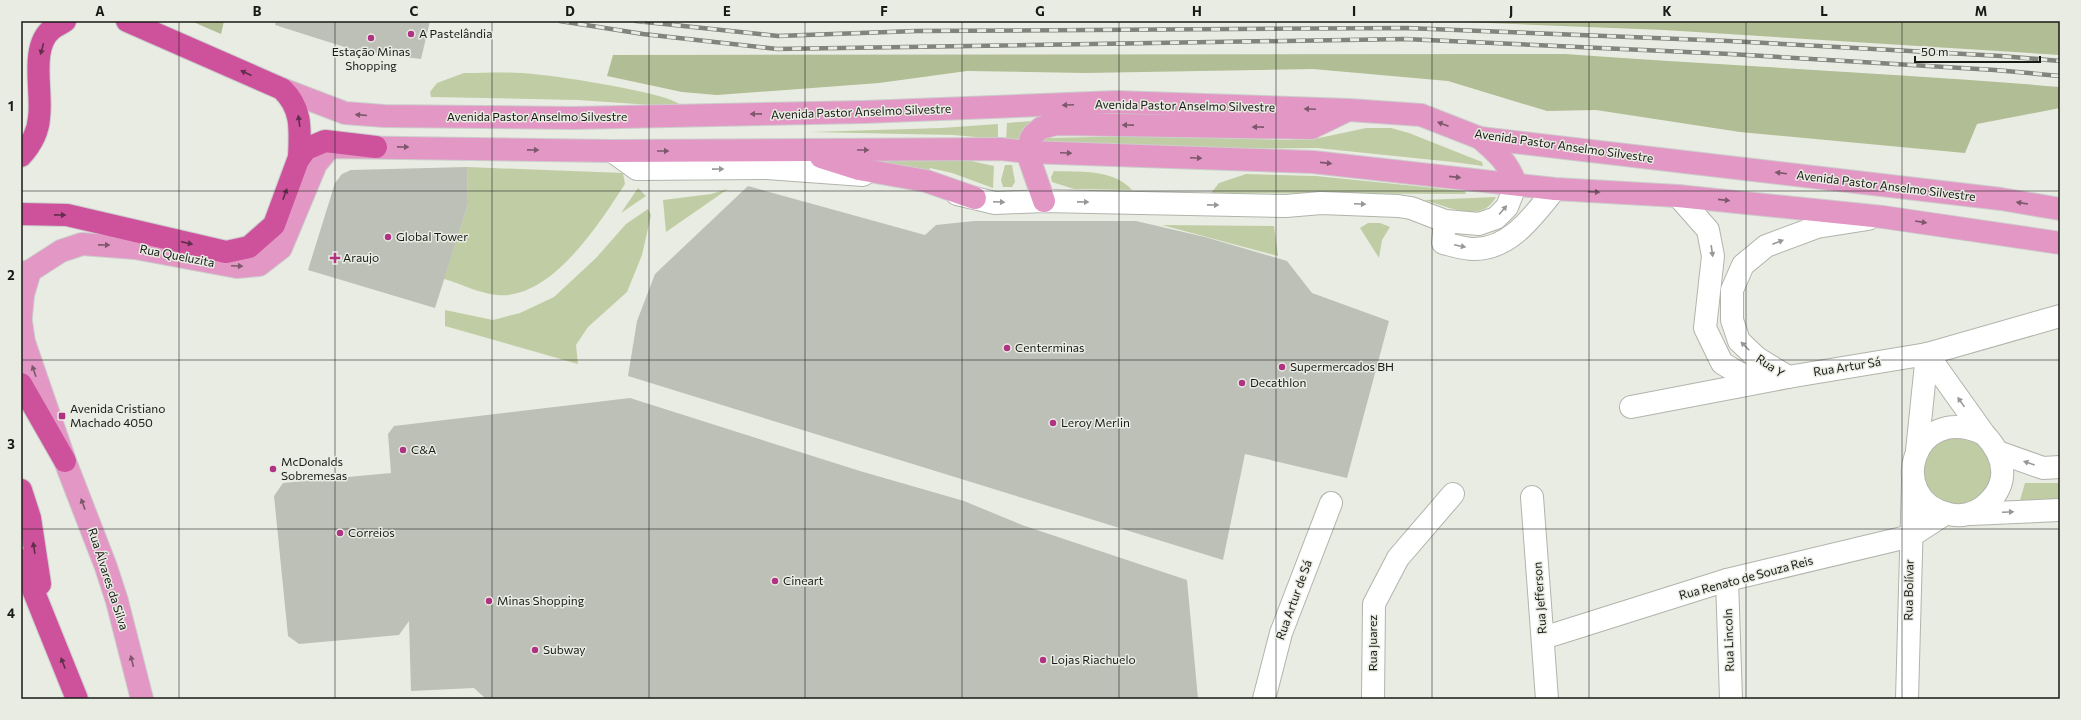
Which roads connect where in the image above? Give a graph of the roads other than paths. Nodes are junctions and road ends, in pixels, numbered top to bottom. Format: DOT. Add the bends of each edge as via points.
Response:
graph roads {
  1 [pos="65,21"];
  2 [pos="127,21"];
  3 [pos="282,89"];
  4 [pos="1349,110"];
  5 [pos="1480,138"];
  6 [pos="376,147"];
  7 [pos="612,151"];
  8 [pos="803,151"];
  9 [pos="1027,152"];
  10 [pos="21,156"];
  11 [pos="304,160"];
  12 [pos="1516,184"];
  13 [pos="1555,189"];
  14 [pos="1678,196"];
  15 [pos="975,198"];
  16 [pos="1044,201"];
  17 [pos="2060,209"];
  18 [pos="21,214"];
  19 [pos="1883,217"];
  20 [pos="1446,221"];
  21 [pos="2060,243"];
  22 [pos="25,272"];
  23 [pos="21,316"];
  24 [pos="2060,316"];
  25 [pos="21,322"];
  26 [pos="1927,354"];
  27 [pos="1788,377"];
  28 [pos="21,384"];
  29 [pos="1631,407"];
  30 [pos="1984,434"];
  31 [pos="1917,451"];
  32 [pos="1998,452"];
  33 [pos="65,461"];
  34 [pos="2060,467"];
  35 [pos="1913,481"];
  36 [pos="21,490"];
  37 [pos="1452,494"];
  38 [pos="1532,497"];
  39 [pos="1330,503"];
  40 [pos="2060,510"];
  41 [pos="1945,514"];
  42 [pos="1969,514"];
  43 [pos="1910,536"];
  44 [pos="21,560"];
  45 [pos="1728,580"];
  46 [pos="44,615"];
  47 [pos="1543,638"];
  48 [pos="77,699"];
  49 [pos="142,699"];
  50 [pos="1264,699"];
  51 [pos="1373,699"];
  52 [pos="1547,699"];
  53 [pos="1731,699"];
  54 [pos="1907,699"];
  1 -- 10 [label="highway, one-way" via="51,30 41,46 38,66 40,119 31,144"];
  3 -- 2 [label="highway, one-way"];
  4 -- 3 [label="main road, Avenida Pastor Anselmo Silvestre, one-way" via="1116,102 864,112 589,118 384,116 345,113"];
  11 -- 3 [label="highway, one-way" via="299,116 293,100"];
  5 -- 4 [label="main road, Avenida Pastor Anselmo Silvestre, one-way" via="1421,115"];
  4 -- 9 [label="main road, one-way" via="1311,128 1056,124 1041,128 1034,134"];
  5 -- 12 [label="main road" via="1509,167"];
  17 -- 5 [label="main road, Avenida Pastor Anselmo Silvestre, one-way" via="2001,199"];
  6 -- 7 [label="main road, one-way"];
  6 -- 11 [label="highway" via="325,141 306,148"];
  7 -- 8 [label="main road, one-way"];
  7 -- 15 [label="street, one-way" via="637,169 767,168 858,174"];
  8 -- 9 [label="main road, one-way" via="1001,149"];
  8 -- 15 [label="main road" via="859,169 926,181"];
  9 -- 12 [label="main road, one-way" via="1313,162"];
  9 -- 16 [label="main road"];
  18 -- 11 [label="highway, one-way" via="67,215 226,252 249,247 274,225"];
  22 -- 11 [label="main road, Rua Queluzita, one-way" via="61,251 82,244 135,248 237,267 259,265 281,248"];
  12 -- 13 [label="main road"];
  20 -- 12 [label="street, one-way" via="1479,224 1496,218 1507,207"];
  13 -- 14 [label="main road, one-way"];
  20 -- 13 [label="street, one-way" via="1443,243 1473,249 1497,245 1517,232"];
  14 -- 19 [label="main road, one-way"];
  14 -- 27 [label="street, Rua Y, one-way" via="1708,230 1713,256 1705,328 1722,363 1740,374"];
  15 -- 16 [label="street, one-way" via="995,203"];
  16 -- 20 [label="street, one-way" via="1398,206"];
  19 -- 21 [label="main road, one-way"];
  27 -- 19 [label="street, Rua Y, one-way" via="1757,358 1740,341 1732,320 1732,290 1743,265 1766,246 1817,227"];
  22 -- 23 [label="main road, Rua Queluzita"];
  24 -- 26 [label="street, Rua Artur Sá"];
  33 -- 25 [label="main road, one-way" via="24,342"];
  26 -- 27 [label="street, Rua Artur Sá"];
  30 -- 26 [label="street, one-way"];
  26 -- 31 [label="street"];
  27 -- 29 [label="street, Rua Artur Sá"];
  28 -- 33 [label="highway"];
  30 -- 31 [label="street" via="1970,427 1954,426 1939,430 1926,438"];
  30 -- 32 [label="street"];
  31 -- 35 [label="street" via="1912,465"];
  34 -- 32 [label="street, one-way" via="2043,468"];
  32 -- 42 [label="street" via="2002,472 2000,486 1993,498 1982,508"];
  49 -- 33 [label="main road, Rua Álvares da Silva, one-way" via="108,574"];
  35 -- 41 [label="street" via="1919,495 1929,506"];
  35 -- 43 [label="street, Rua Bolívar"];
  46 -- 36 [label="highway, one-way" via="30,518"];
  37 -- 51 [label="street, Rua Juarez" via="1398,558 1374,604"];
  38 -- 47 [label="street, Rua Jefferson"];
  39 -- 50 [label="street, Rua Artur de Sá" via="1281,633"];
  42 -- 40 [label="street, one-way"];
  41 -- 42 [label="street"];
  41 -- 43 [label="street, Rua Renato de Souza Reis"];
  43 -- 45 [label="street, Rua Renato de Souza Reis"];
  43 -- 54 [label="street, Rua Bolívar"];
  44 -- 46 [label="highway"];
  45 -- 47 [label="street, Rua Renato de Souza Reis"];
  45 -- 53 [label="street, Rua Lincoln"];
  48 -- 46 [label="highway, one-way"];
  47 -- 52 [label="street, Rua Jefferson"];
}
